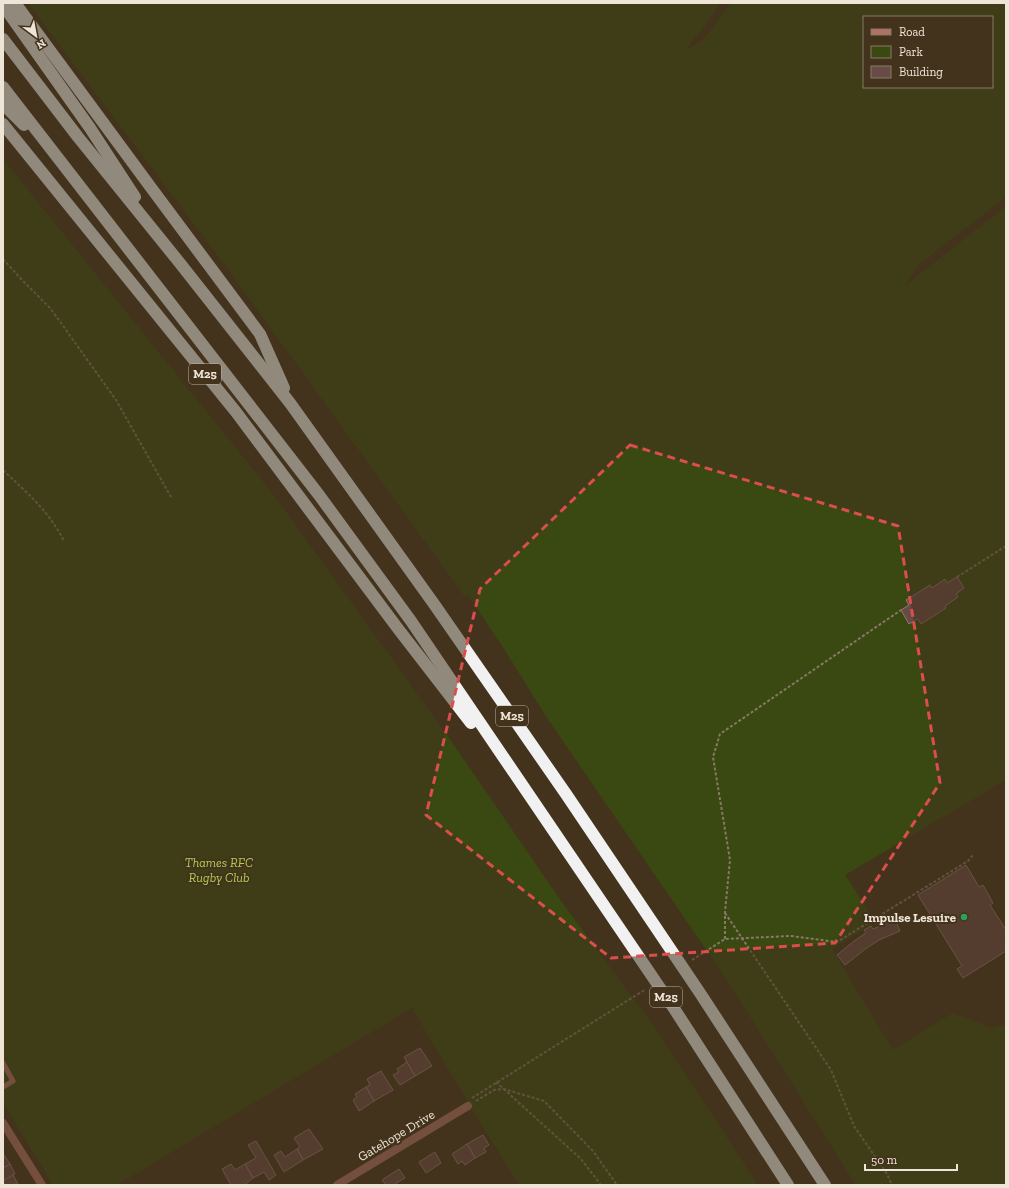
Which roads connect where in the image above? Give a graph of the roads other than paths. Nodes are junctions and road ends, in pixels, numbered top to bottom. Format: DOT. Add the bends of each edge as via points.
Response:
graph roads {
  1 [pos="15,3"];
  2 [pos="3,5"];
  3 [pos="3,39"];
  4 [pos="3,87"];
  5 [pos="3,104"];
  6 [pos="3,124"];
  7 [pos="62,164"];
  8 [pos="179,262"];
  9 [pos="290,403"];
  10 [pos="541,812"];
  11 [pos="3,1063"];
  12 [pos="3,1087"];
  13 [pos="469,1103"];
  14 [pos="3,1123"];
  15 [pos="42,1185"];
  16 [pos="337,1185"];
  17 [pos="788,1185"];
  18 [pos="825,1185"];
  1 -- 9 [label="highway, M25" via="260,334"];
  2 -- 8 [label="highway, M25" via="90,128"];
  3 -- 8 [label="highway, M25"];
  4 -- 7 [label="highway, M25"];
  5 -- 7 [label="highway, M25"];
  6 -- 10 [label="highway, M25" via="236,412 399,630"];
  7 -- 10 [label="highway, M25" via="333,514 411,621"];
  8 -- 9 [label="highway, M25"];
  9 -- 18 [label="highway, M25" via="566,794"];
  10 -- 17 [label="highway, M25" via="675,1010"];
  11 -- 12 [label="lane" via="13,1081"];
  13 -- 16 [label="street, Gatehope Drive"];
  14 -- 15 [label="street"];
}
